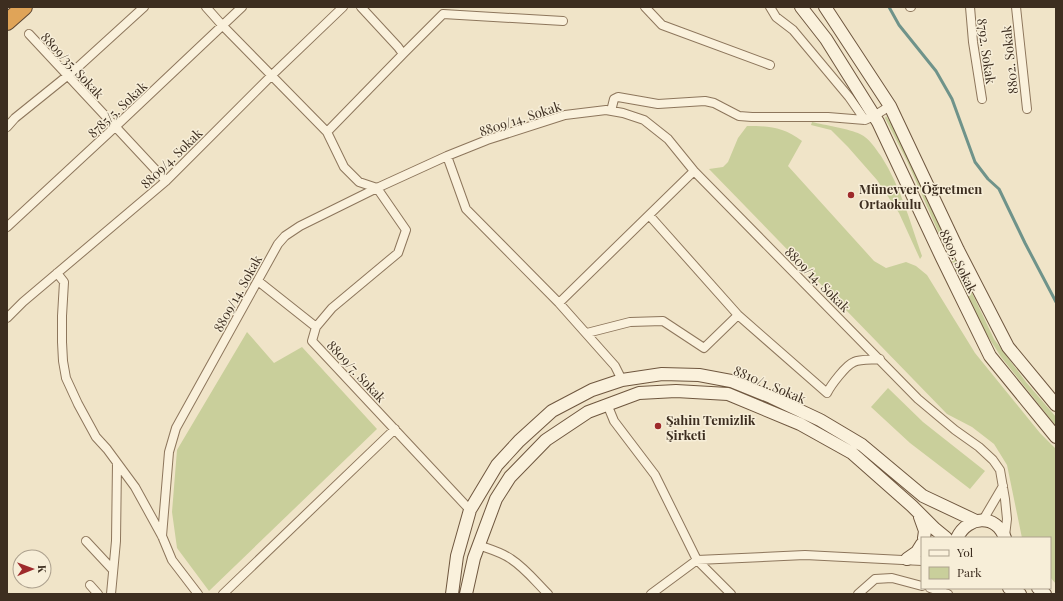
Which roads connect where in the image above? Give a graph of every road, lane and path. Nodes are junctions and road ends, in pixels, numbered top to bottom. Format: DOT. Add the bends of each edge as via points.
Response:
graph roads {
  1 [pos="24,7"];
  2 [pos="144,7"];
  3 [pos="206,7"];
  4 [pos="242,7"];
  5 [pos="343,7"];
  6 [pos="361,7"];
  7 [pos="645,7"];
  8 [pos="770,7"];
  9 [pos="801,7"];
  10 [pos="825,7"];
  11 [pos="970,7"];
  12 [pos="1016,7"];
  13 [pos="563,21"];
  14 [pos="7,22"];
  15 [pos="222,25"];
  16 [pos="29,34"];
  17 [pos="403,54"];
  18 [pos="770,65"];
  19 [pos="272,75"];
  20 [pos="67,76"];
  21 [pos="982,99"];
  22 [pos="890,106"];
  23 [pos="1027,109"];
  24 [pos="611,111"];
  25 [pos="869,118"];
  26 [pos="7,127"];
  27 [pos="116,127"];
  28 [pos="327,132"];
  29 [pos="447,156"];
  30 [pos="694,171"];
  31 [pos="166,181"];
  32 [pos="377,188"];
  33 [pos="650,215"];
  34 [pos="7,227"];
  35 [pos="57,273"];
  36 [pos="258,281"];
  37 [pos="559,302"];
  38 [pos="738,316"];
  39 [pos="7,318"];
  40 [pos="316,327"];
  41 [pos="586,334"];
  42 [pos="880,360"];
  43 [pos="622,380"];
  44 [pos="607,404"];
  45 [pos="1056,405"];
  46 [pos="395,429"];
  47 [pos="1056,437"];
  48 [pos="117,463"];
  49 [pos="1003,486"];
  50 [pos="470,510"];
  51 [pos="918,512"];
  52 [pos="980,520"];
  53 [pos="162,536"];
  54 [pos="924,537"];
  55 [pos="945,537"];
  56 [pos="958,537"];
  57 [pos="1005,537"];
  58 [pos="86,541"];
  59 [pos="478,545"];
  60 [pos="921,546"];
  61 [pos="697,560"];
  62 [pos="917,560"];
  63 [pos="113,570"];
  64 [pos="90,586"];
  65 [pos="921,586"];
  66 [pos="933,589"];
  67 [pos="1011,589"];
  68 [pos="450,592"];
  69 [pos="98,594"];
  70 [pos="110,594"];
  71 [pos="198,594"];
  72 [pos="223,594"];
  73 [pos="466,594"];
  74 [pos="548,594"];
  75 [pos="651,594"];
  76 [pos="731,594"];
  77 [pos="858,594"];
  78 [pos="948,594"];
  79 [pos="1020,594"];
  1 -- 14 [label="highway"];
  2 -- 20 [label="street"];
  3 -- 15 [label="street"];
  4 -- 15 [label="street, 8785/5. Sokak"];
  5 -- 19 [label="street, 8809/4. Sokak"];
  6 -- 17 [label="street"];
  7 -- 18 [label="street" via="662,25"];
  8 -- 25 [label="street" via="776,17 793,30"];
  9 -- 25 [label="street, 8809. Sokak" via="826,39"];
  10 -- 22 [label="street, 8809. Sokak"];
  11 -- 21 [label="street, 8792. Sokak"];
  12 -- 23 [label="street, 8802. Sokak"];
  13 -- 17 [label="street" via="443,14"];
  15 -- 19 [label="street"];
  15 -- 27 [label="street, 8785/5. Sokak"];
  16 -- 20 [label="street, 8809/35. Sokak"];
  17 -- 28 [label="street"];
  19 -- 28 [label="street"];
  19 -- 31 [label="street, 8809/4. Sokak"];
  20 -- 26 [label="street"];
  20 -- 27 [label="street, 8809/35. Sokak"];
  22 -- 25 [label="street"];
  22 -- 45 [label="street, 8809. Sokak" via="958,250 1008,346"];
  24 -- 25 [label="street" via="614,99 618,97 658,104 705,101 746,117"];
  24 -- 29 [label="street, 8809/14. Sokak" via="565,115"];
  24 -- 30 [label="street, 8809/14. Sokak" via="644,120 668,139"];
  25 -- 47 [label="street, 8809. Sokak" via="990,356"];
  27 -- 31 [label="street, 8809/35. Sokak"];
  27 -- 34 [label="street, 8785/5. Sokak"];
  28 -- 32 [label="street" via="344,167 359,182"];
  29 -- 32 [label="street, 8809/14. Sokak"];
  29 -- 37 [label="street" via="466,209"];
  30 -- 33 [label="street"];
  30 -- 42 [label="street, 8809/14. Sokak"];
  31 -- 35 [label="street, 8809/4. Sokak"];
  32 -- 36 [label="street, 8809/14. Sokak" via="285,236"];
  32 -- 40 [label="street" via="406,230 398,253 332,308"];
  33 -- 37 [label="street"];
  33 -- 38 [label="street"];
  35 -- 39 [label="street, 8809/4. Sokak"];
  35 -- 48 [label="street" via="64,282 62,342 66,378 96,437"];
  36 -- 40 [label="street"];
  36 -- 53 [label="street, 8809/14. Sokak" via="176,428 169,452"];
  37 -- 41 [label="street"];
  38 -- 41 [label="street" via="704,348 663,321 630,322"];
  38 -- 42 [label="street" via="827,393 841,373 854,362"];
  40 -- 46 [label="street, 8809/7. Sokak" via="312,340"];
  41 -- 43 [label="street" via="615,366"];
  42 -- 49 [label="street, 8809/14. Sokak" via="918,399 993,460 1000,470"];
  43 -- 50 [label="street, 8810/1. Sokak" via="592,390 546,416 497,465"];
  43 -- 52 [label="street, 8810/1. Sokak" via="662,374 699,375 731,381 820,420 862,445 923,496"];
  44 -- 51 [label="street, 8810/1. Sokak" via="639,393 676,391 728,394 800,424 852,453"];
  44 -- 59 [label="street, 8810/1. Sokak" via="588,412 546,440 510,477 496,498"];
  44 -- 61 [label="street" via="614,421 655,475"];
  46 -- 50 [label="street, 8809/7. Sokak"];
  46 -- 72 [label="street"];
  48 -- 53 [label="street" via="135,487"];
  48 -- 63 [label="street"];
  49 -- 52 [label="street"];
  49 -- 57 [label="street, 8809/14. Sokak" via="1008,519"];
  50 -- 68 [label="street, 8810/1. Sokak"];
  51 -- 54 [label="street" via="925,531"];
  51 -- 55 [label="street, 8810/1. Sokak"];
  52 -- 56 [label="street" via="964,527"];
  52 -- 57 [label="street, 8810/1. Sokak" via="999,527"];
  53 -- 71 [label="street" via="172,560"];
  58 -- 63 [label="street"];
  59 -- 73 [label="street, 8810/1. Sokak"];
  59 -- 74 [label="street" via="510,558"];
  60 -- 62 [label="street" via="917,552"];
  61 -- 62 [label="street" via="805,555"];
  61 -- 75 [label="street"];
  61 -- 76 [label="street"];
  63 -- 70 [label="street"];
  64 -- 69 [label="street"];
  65 -- 77 [label="street" via="892,578 875,579"];
  66 -- 78 [label="street"];
  67 -- 79 [label="street"];
}
